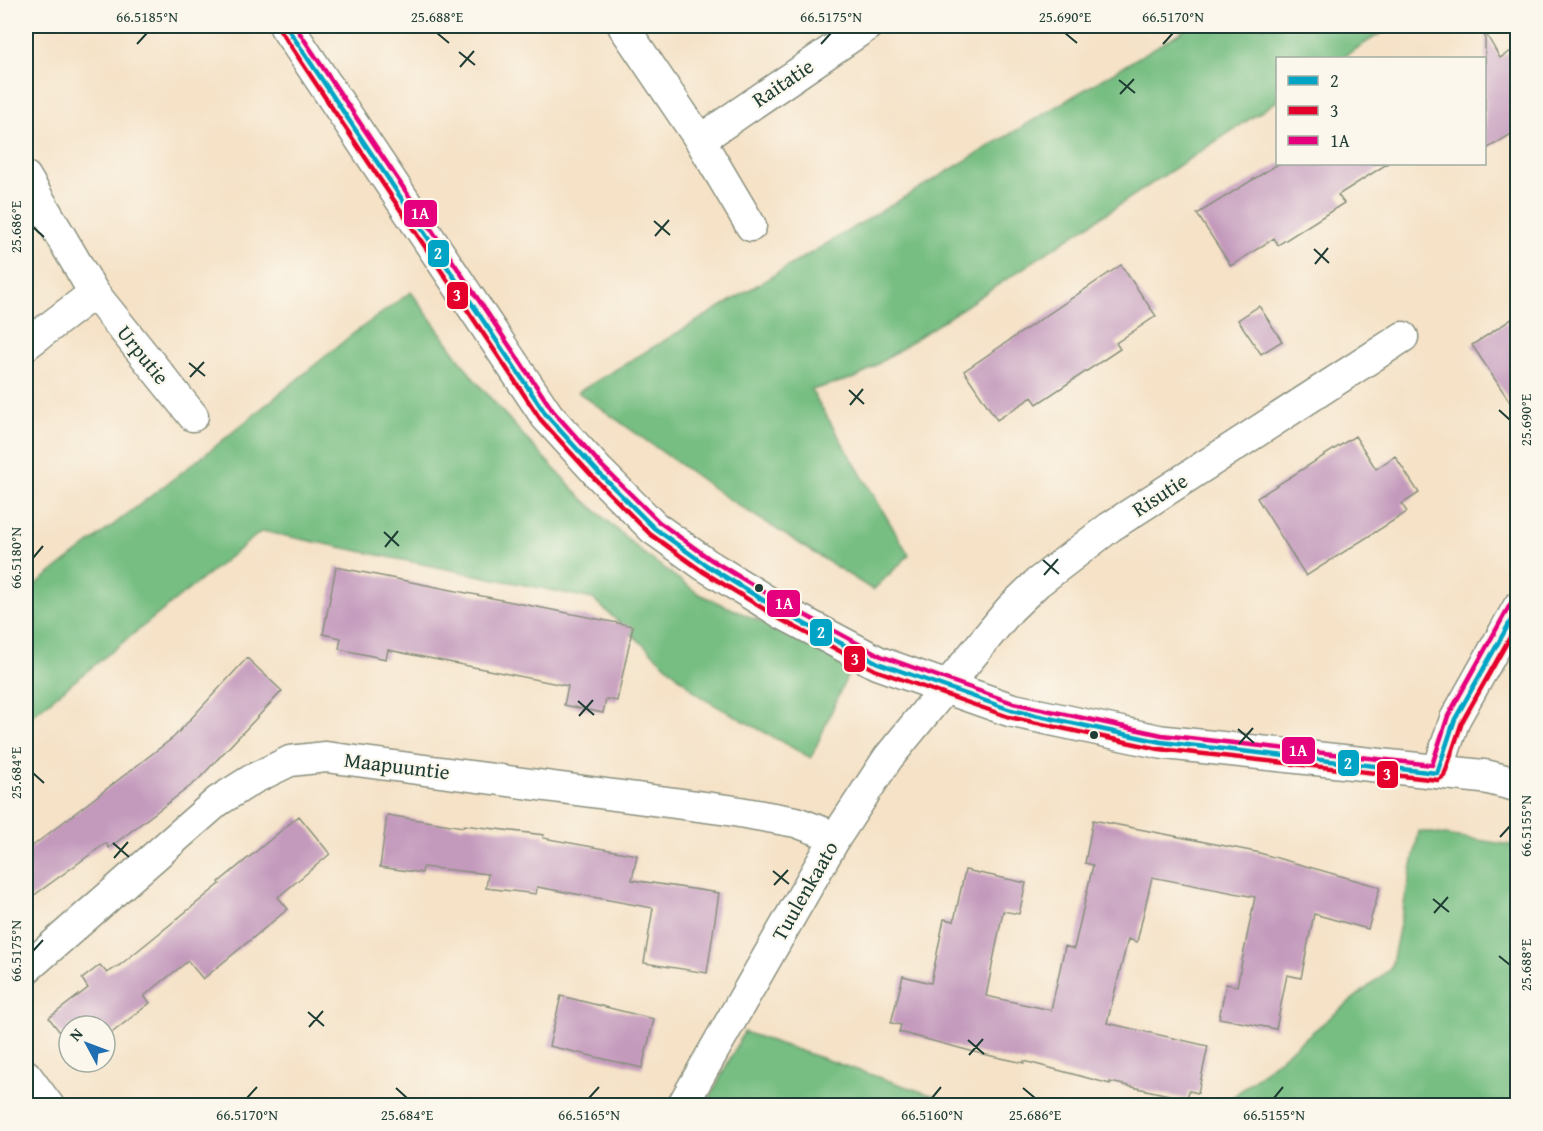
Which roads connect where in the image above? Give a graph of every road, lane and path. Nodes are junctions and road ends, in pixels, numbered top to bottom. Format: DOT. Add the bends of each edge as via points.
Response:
graph roads {
  1 [pos="286,26"];
  2 [pos="623,26"];
  3 [pos="867,26"];
  4 [pos="700,140"];
  5 [pos="26,177"];
  6 [pos="751,226"];
  7 [pos="94,293"];
  8 [pos="1403,337"];
  9 [pos="26,345"];
  10 [pos="193,416"];
  11 [pos="1518,607"];
  12 [pos="946,688"];
  13 [pos="1437,773"];
  14 [pos="1518,785"];
  15 [pos="836,837"];
  16 [pos="26,969"];
  17 [pos="26,1075"];
  18 [pos="49,1106"];
  19 [pos="682,1106"];
  1 -- 12 [label="street" via="547,416 598,472 654,528 706,565 784,613 878,663"];
  2 -- 4 [label="street"];
  3 -- 4 [label="street, Raitatie"];
  4 -- 6 [label="street"];
  5 -- 7 [label="street, Urputie"];
  7 -- 9 [label="street"];
  7 -- 10 [label="street, Urputie"];
  8 -- 12 [label="street, Risutie" via="1110,527 1037,583 1010,609"];
  11 -- 13 [label="street" via="1455,719"];
  12 -- 13 [label="street" via="1011,710 1161,742"];
  12 -- 15 [label="street, Tuulenkaato" via="888,758"];
  13 -- 14 [label="street" via="1487,777"];
  15 -- 16 [label="street, Maapuuntie" via="796,822 728,810 326,757 290,761 218,801"];
  15 -- 19 [label="street, Tuulenkaato"];
  17 -- 18 [label="street"];
}
